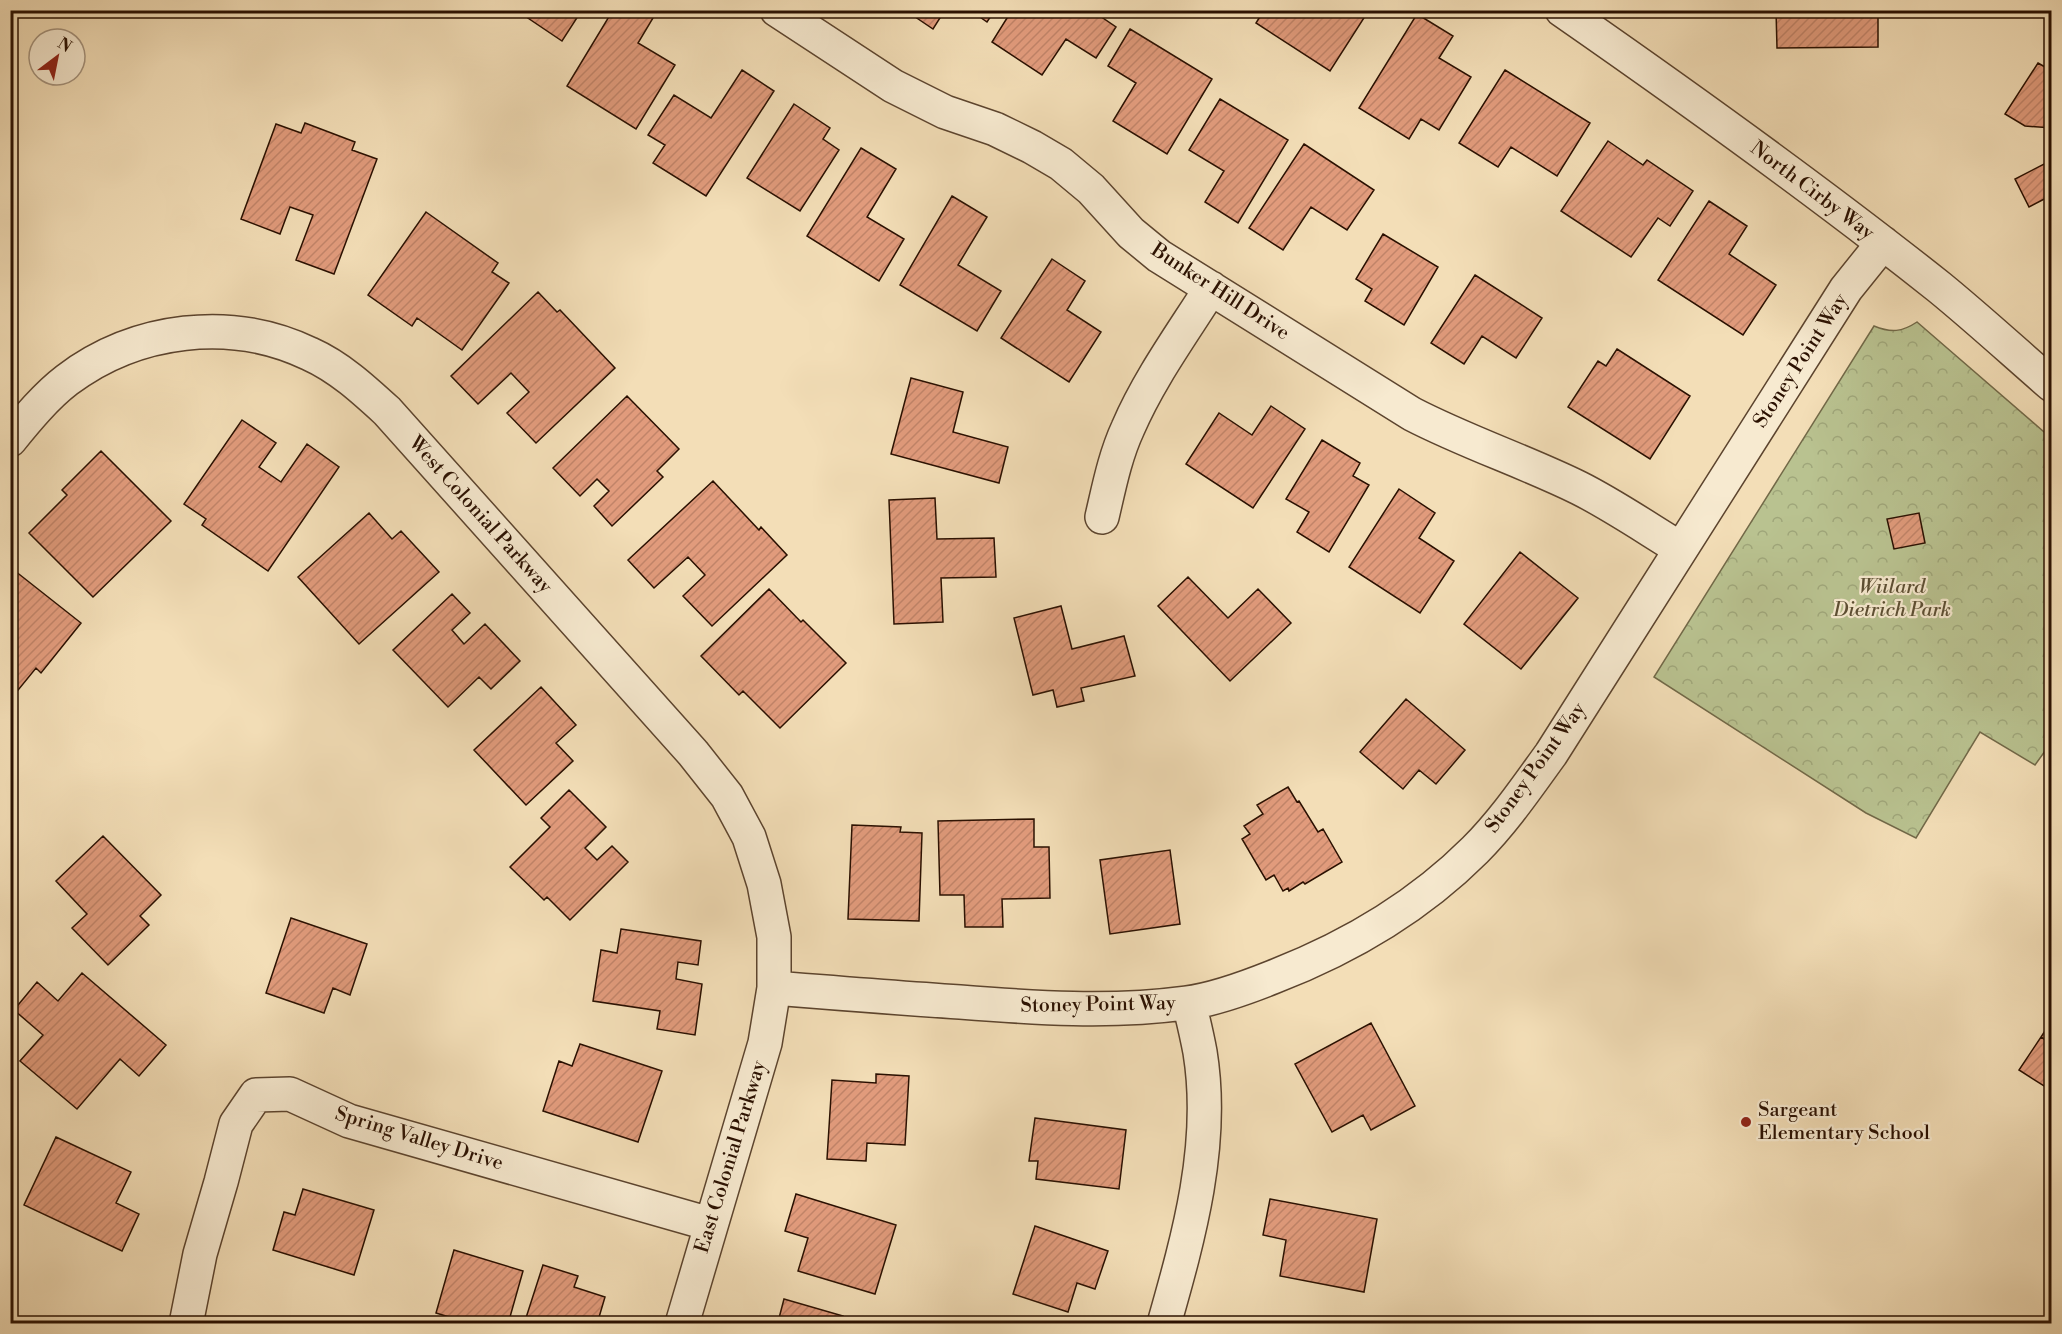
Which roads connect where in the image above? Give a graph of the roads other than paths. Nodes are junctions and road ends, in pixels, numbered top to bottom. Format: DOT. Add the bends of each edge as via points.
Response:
graph roads {
  1 [pos="777,10"];
  2 [pos="1562,10"];
  3 [pos="1883,243"];
  4 [pos="1211,288"];
  5 [pos="2052,385"];
  6 [pos="10,440"];
  7 [pos="1102,517"];
  8 [pos="1681,549"];
  9 [pos="774,988"];
  10 [pos="1189,1003"];
  11 [pos="710,1224"];
  12 [pos="186,1323"];
  13 [pos="682,1323"];
  14 [pos="1164,1323"];
  1 -- 4 [label="street, Bunker Hill Drive" via="893,86 945,112 996,129 1061,164 1091,189 1131,233 1159,256"];
  2 -- 3 [label="street, North Cirby Way"];
  3 -- 5 [label="street, North Cirby Way"];
  3 -- 8 [label="street, Stoney Point Way" via="1846,289"];
  4 -- 7 [label="street" via="1127,429"];
  4 -- 8 [label="street, Bunker Hill Drive" via="1412,414 1582,489"];
  6 -- 9 [label="street, West Colonial Parkway" via="65,381 104,355 174,333 216,331 263,337 310,354 351,379 387,411 727,796 749,837 764,884 774,937"];
  8 -- 10 [label="street, Stoney Point Way" via="1551,754 1508,813 1460,863 1407,908 1358,938 1249,986"];
  9 -- 10 [label="street, Stoney Point Way" via="1068,1009"];
  9 -- 11 [label="street, East Colonial Parkway" via="765,1043"];
  10 -- 14 [label="street" via="1200,1053 1203,1149 1191,1224"];
  11 -- 12 [label="street, Spring Valley Drive" via="349,1121 290,1094 256,1095 236,1124 200,1254"];
  11 -- 13 [label="street, East Colonial Parkway"];
}
